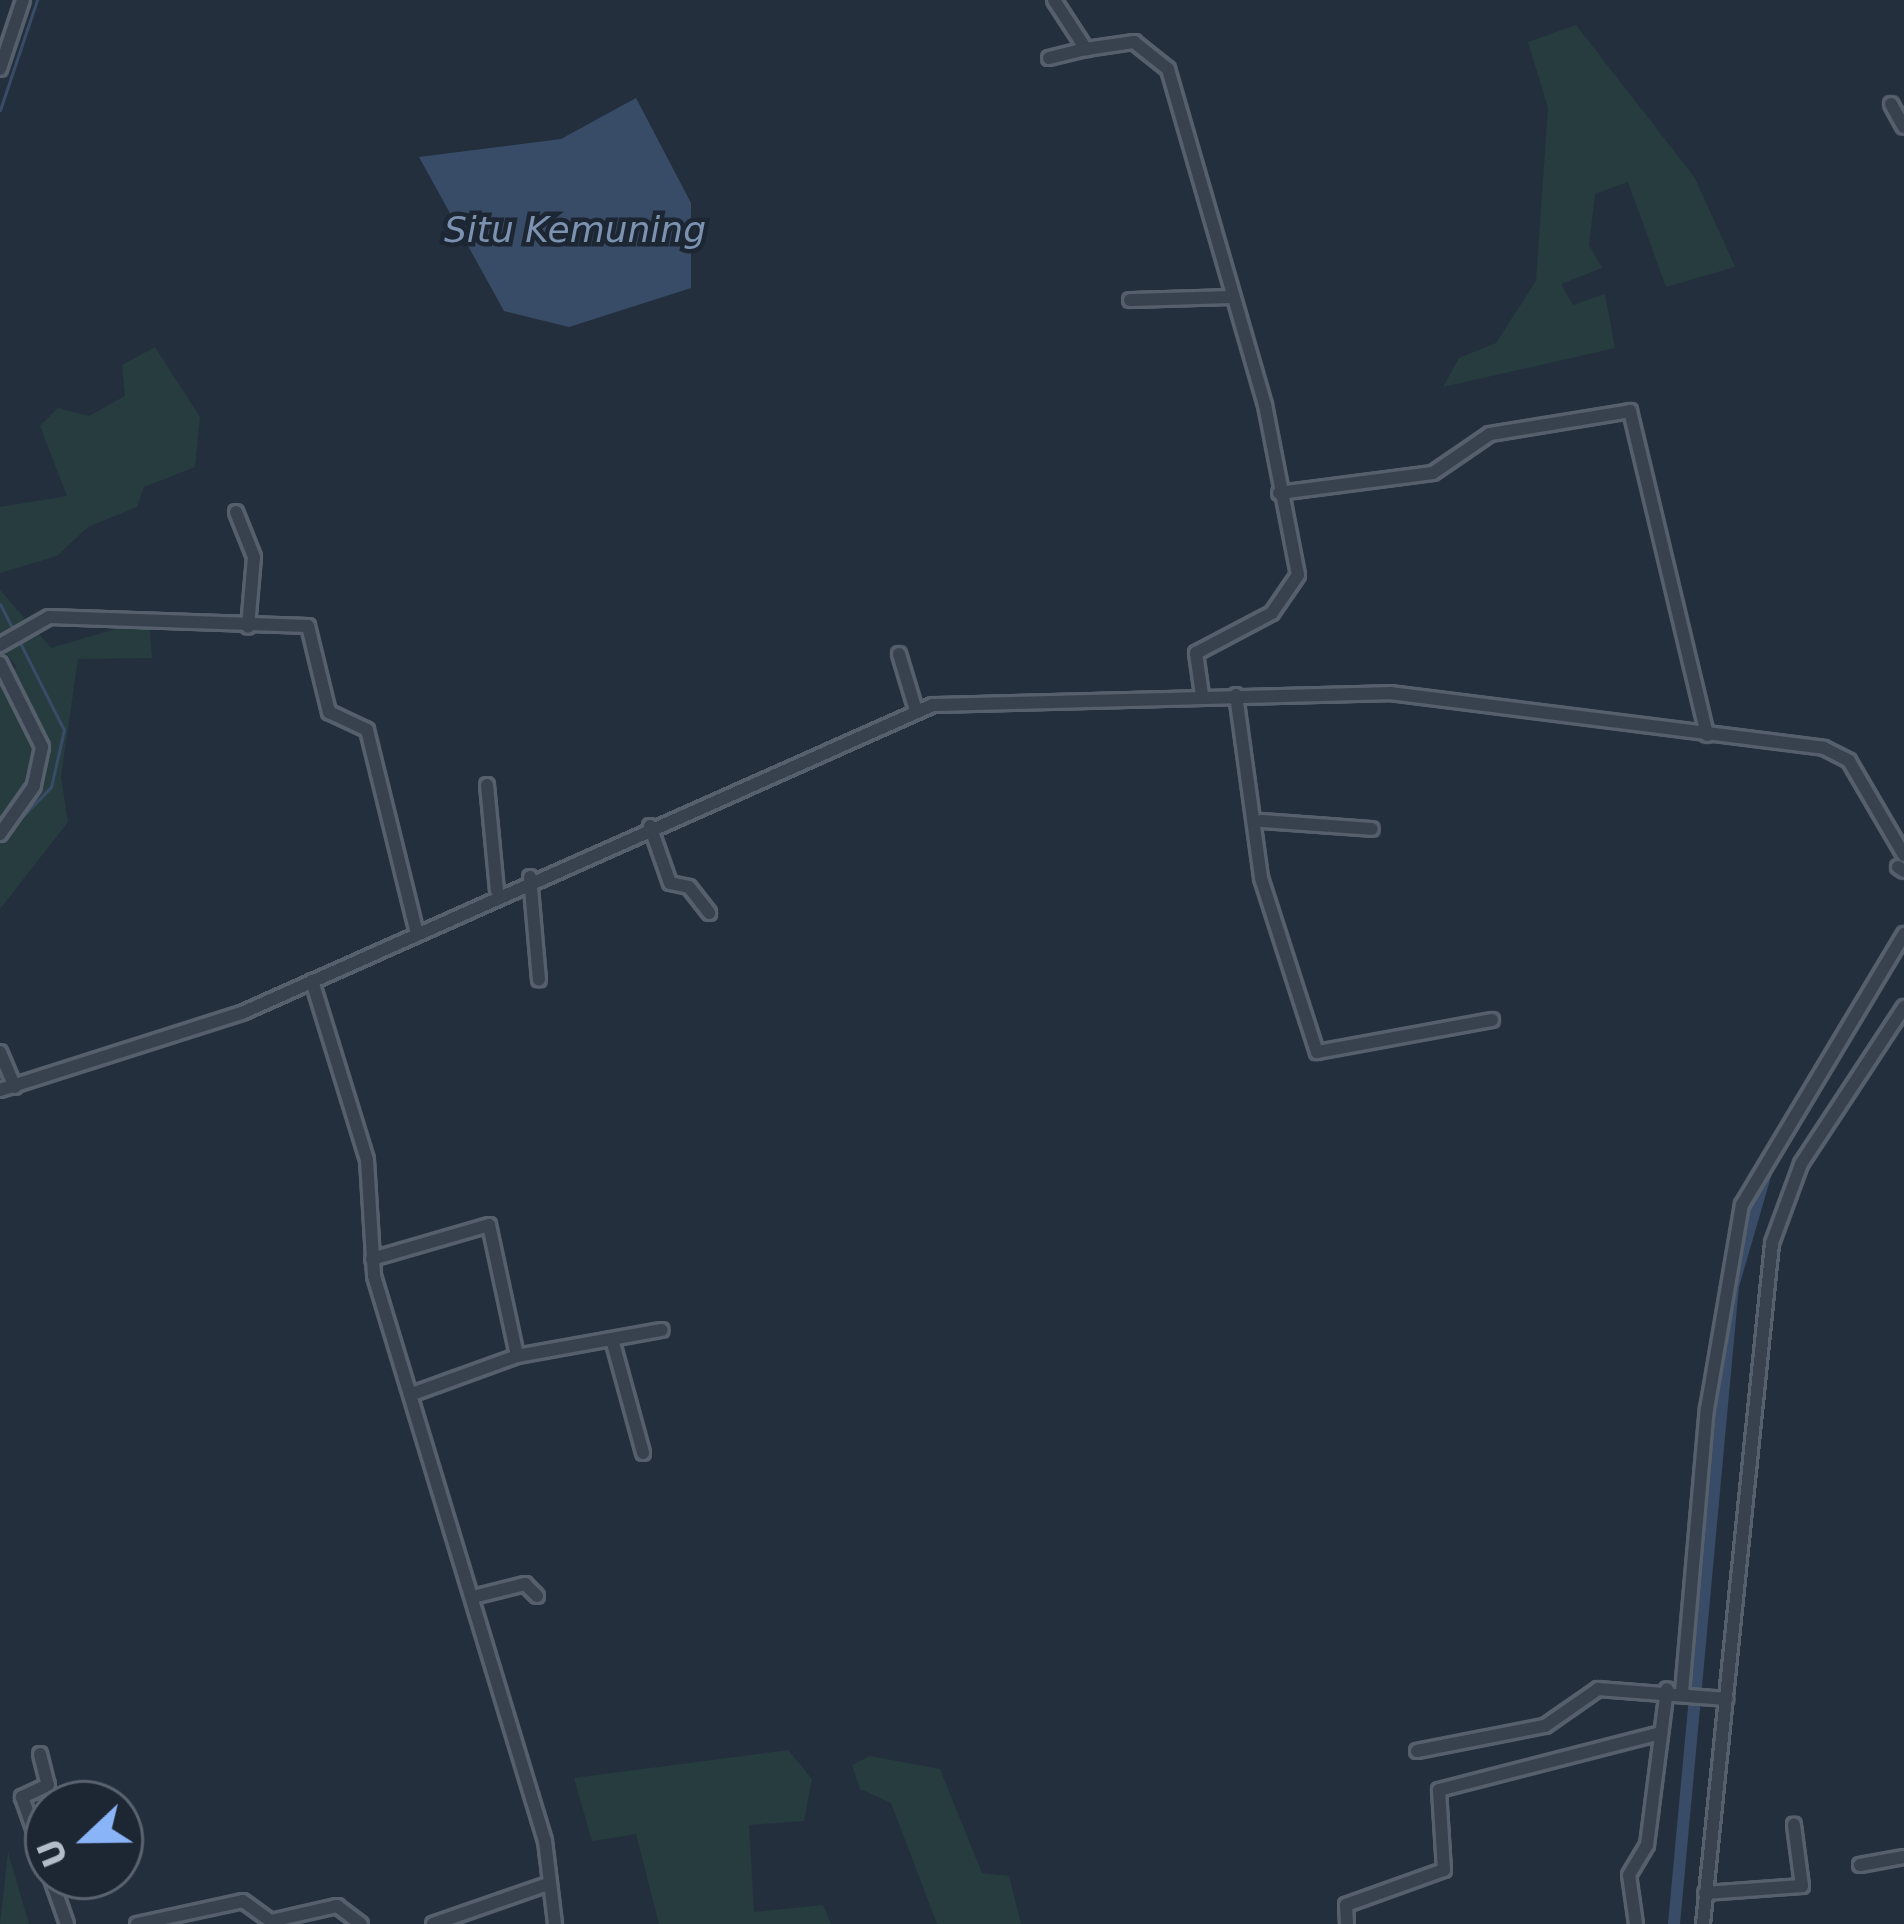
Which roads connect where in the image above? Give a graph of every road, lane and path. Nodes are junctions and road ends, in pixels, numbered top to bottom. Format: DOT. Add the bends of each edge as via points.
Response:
graph roads {
  1 [pos="23,0"];
  2 [pos="1054,0"];
  3 [pos="1086,49"];
  4 [pos="1048,58"];
  5 [pos="0,69"];
  6 [pos="1891,104"];
  7 [pos="1904,127"];
  8 [pos="1233,297"];
  9 [pos="1130,300"];
  10 [pos="1279,493"];
  11 [pos="236,512"];
  12 [pos="248,627"];
  13 [pos="0,645"];
  14 [pos="899,654"];
  15 [pos="0,663"];
  16 [pos="1202,694"];
  17 [pos="1237,695"];
  18 [pos="915,707"];
  19 [pos="1707,735"];
  20 [pos="488,785"];
  21 [pos="1261,821"];
  22 [pos="650,826"];
  23 [pos="1372,829"];
  24 [pos="0,834"];
  25 [pos="1902,864"];
  26 [pos="530,877"];
  27 [pos="497,891"];
  28 [pos="709,913"];
  29 [pos="416,930"];
  30 [pos="1904,934"];
  31 [pos="539,980"];
  32 [pos="312,981"];
  33 [pos="1904,1007"];
  34 [pos="1492,1020"];
  35 [pos="0,1052"];
  36 [pos="7,1088"];
  37 [pos="372,1259"];
  38 [pos="662,1330"];
  39 [pos="614,1343"];
  40 [pos="517,1356"];
  41 [pos="415,1393"];
  42 [pos="643,1453"];
  43 [pos="537,1596"];
  44 [pos="473,1597"];
  45 [pos="1667,1689"];
  46 [pos="1686,1692"];
  47 [pos="1721,1698"];
  48 [pos="1661,1733"];
  49 [pos="1417,1751"];
  50 [pos="40,1754"];
  51 [pos="47,1780"];
  52 [pos="1794,1825"];
  53 [pos="1904,1857"];
  54 [pos="1860,1865"];
  55 [pos="548,1884"];
  56 [pos="1705,1892"];
  57 [pos="137,1924"];
  58 [pos="361,1924"];
  59 [pos="433,1924"];
  60 [pos="554,1924"];
  61 [pos="1347,1924"];
  62 [pos="1636,1924"];
  63 [pos="1702,1924"];
  1 -- 5 [label="street"];
  2 -- 3 [label="street"];
  3 -- 4 [label="street"];
  3 -- 8 [label="street" via="1134,42 1168,69"];
  6 -- 7 [label="street"];
  8 -- 9 [label="street"];
  8 -- 10 [label="street"];
  10 -- 16 [label="street" via="1298,575 1272,613 1196,652"];
  10 -- 19 [label="street" via="1433,472 1490,434 1630,411"];
  11 -- 12 [label="street" via="254,557"];
  12 -- 13 [label="street" via="60,616"];
  12 -- 29 [label="street" via="313,629 326,706 368,730"];
  14 -- 18 [label="street"];
  15 -- 24 [label="street" via="42,747 34,786"];
  16 -- 17 [label="street"];
  16 -- 18 [label="street"];
  17 -- 19 [label="street" via="1390,693"];
  17 -- 21 [label="street"];
  18 -- 22 [label="street"];
  19 -- 25 [label="street" via="1838,751"];
  20 -- 27 [label="street"];
  21 -- 23 [label="street"];
  21 -- 34 [label="street" via="1261,878 1320,1056"];
  22 -- 26 [label="street"];
  22 -- 28 [label="street" via="670,883"];
  26 -- 27 [label="street"];
  26 -- 31 [label="street"];
  27 -- 29 [label="street"];
  29 -- 32 [label="street"];
  30 -- 46 [label="street" via="1742,1205 1707,1409"];
  32 -- 36 [label="street"];
  32 -- 37 [label="street" via="367,1160"];
  33 -- 47 [label="street" via="1802,1164 1772,1243"];
  35 -- 36 [label="street"];
  37 -- 40 [label="street" via="488,1225"];
  37 -- 41 [label="street"];
  38 -- 39 [label="street"];
  39 -- 40 [label="street"];
  39 -- 42 [label="street"];
  40 -- 41 [label="street"];
  41 -- 44 [label="street"];
  43 -- 44 [label="street" via="525,1584"];
  44 -- 55 [label="street"];
  45 -- 46 [label="street"];
  45 -- 48 [label="street"];
  45 -- 49 [label="street" via="1598,1689 1546,1726"];
  46 -- 47 [label="street"];
  47 -- 56 [label="street"];
  48 -- 61 [label="street" via="1439,1790 1444,1870 1346,1905"];
  48 -- 62 [label="street" via="1647,1845 1628,1875"];
  50 -- 51 [label="street"];
  52 -- 56 [label="street" via="1802,1886"];
  53 -- 54 [label="street"];
  55 -- 59 [label="street"];
  55 -- 60 [label="street"];
  56 -- 63 [label="street"];
  57 -- 58 [label="street" via="250,1901 271,1921 337,1906"];
}
